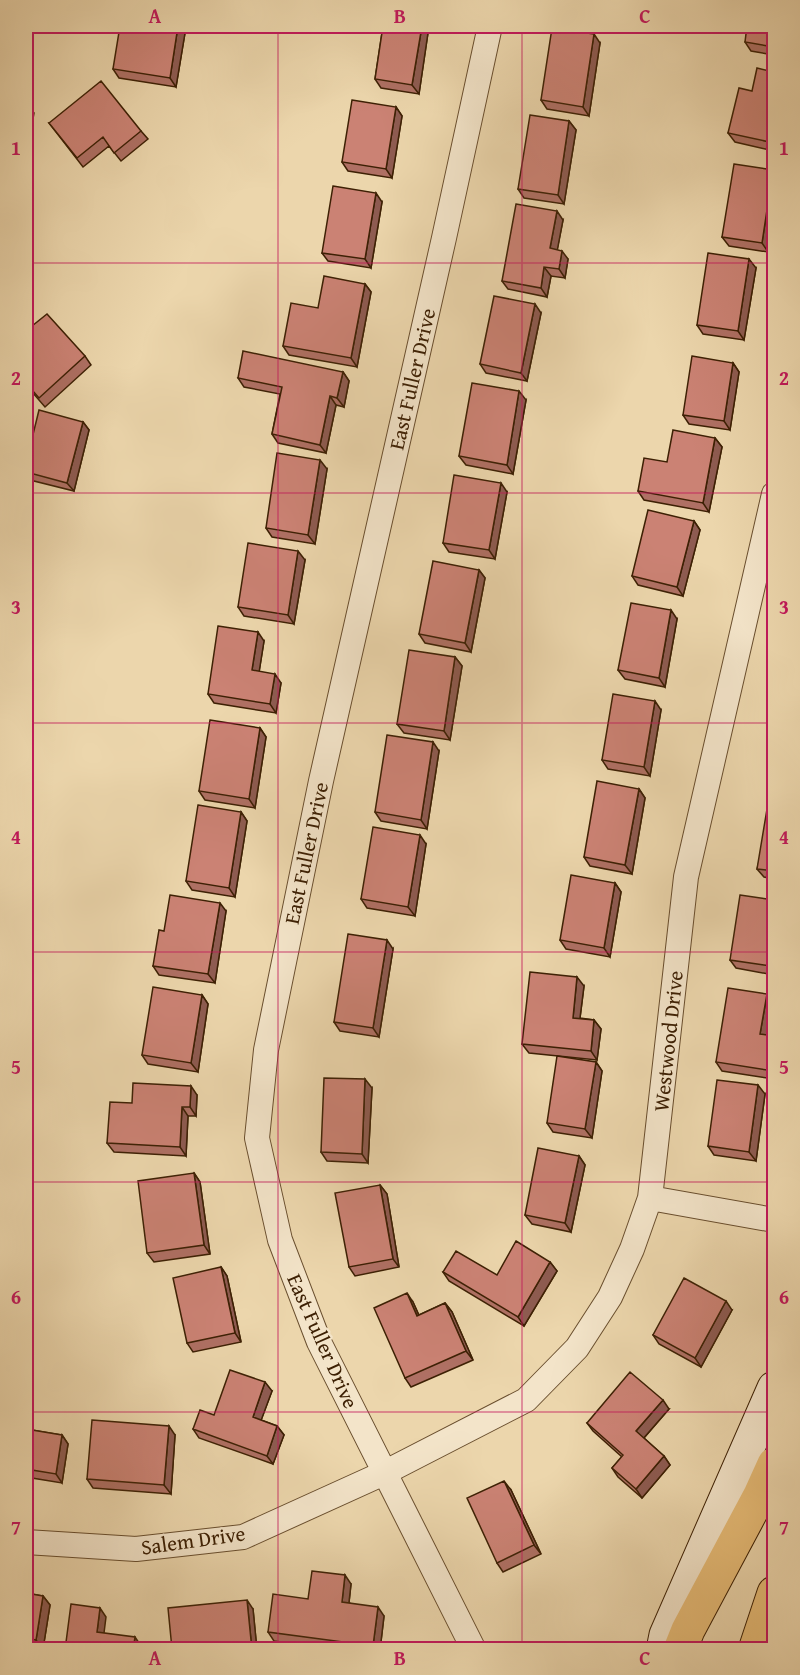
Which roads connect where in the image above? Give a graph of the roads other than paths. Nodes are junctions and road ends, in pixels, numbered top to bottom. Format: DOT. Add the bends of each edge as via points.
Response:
graph roads {
  1 [pos="490,26"];
  2 [pos="774,494"];
  3 [pos="650,1198"];
  4 [pos="774,1220"];
  5 [pos="774,1388"];
  6 [pos="774,1464"];
  7 [pos="384,1473"];
  8 [pos="26,1542"];
  9 [pos="774,1593"];
  10 [pos="474,1650"];
  11 [pos="663,1650"];
  12 [pos="680,1650"];
  13 [pos="755,1650"];
  1 -- 7 [label="street, East Fuller Drive" via="321,781 266,1050 257,1138 280,1240 311,1322"];
  2 -- 3 [label="street, Westwood Drive" via="687,877"];
  3 -- 4 [label="street"];
  3 -- 7 [label="street, Westwood Drive" via="610,1297 569,1356 526,1400"];
  5 -- 11 [label="main road" via="666,1635"];
  6 -- 12 [label="highway"];
  7 -- 8 [label="street, Salem Drive" via="243,1537 136,1549"];
  7 -- 10 [label="street, East Fuller Drive"];
  9 -- 13 [label="highway"];
}
